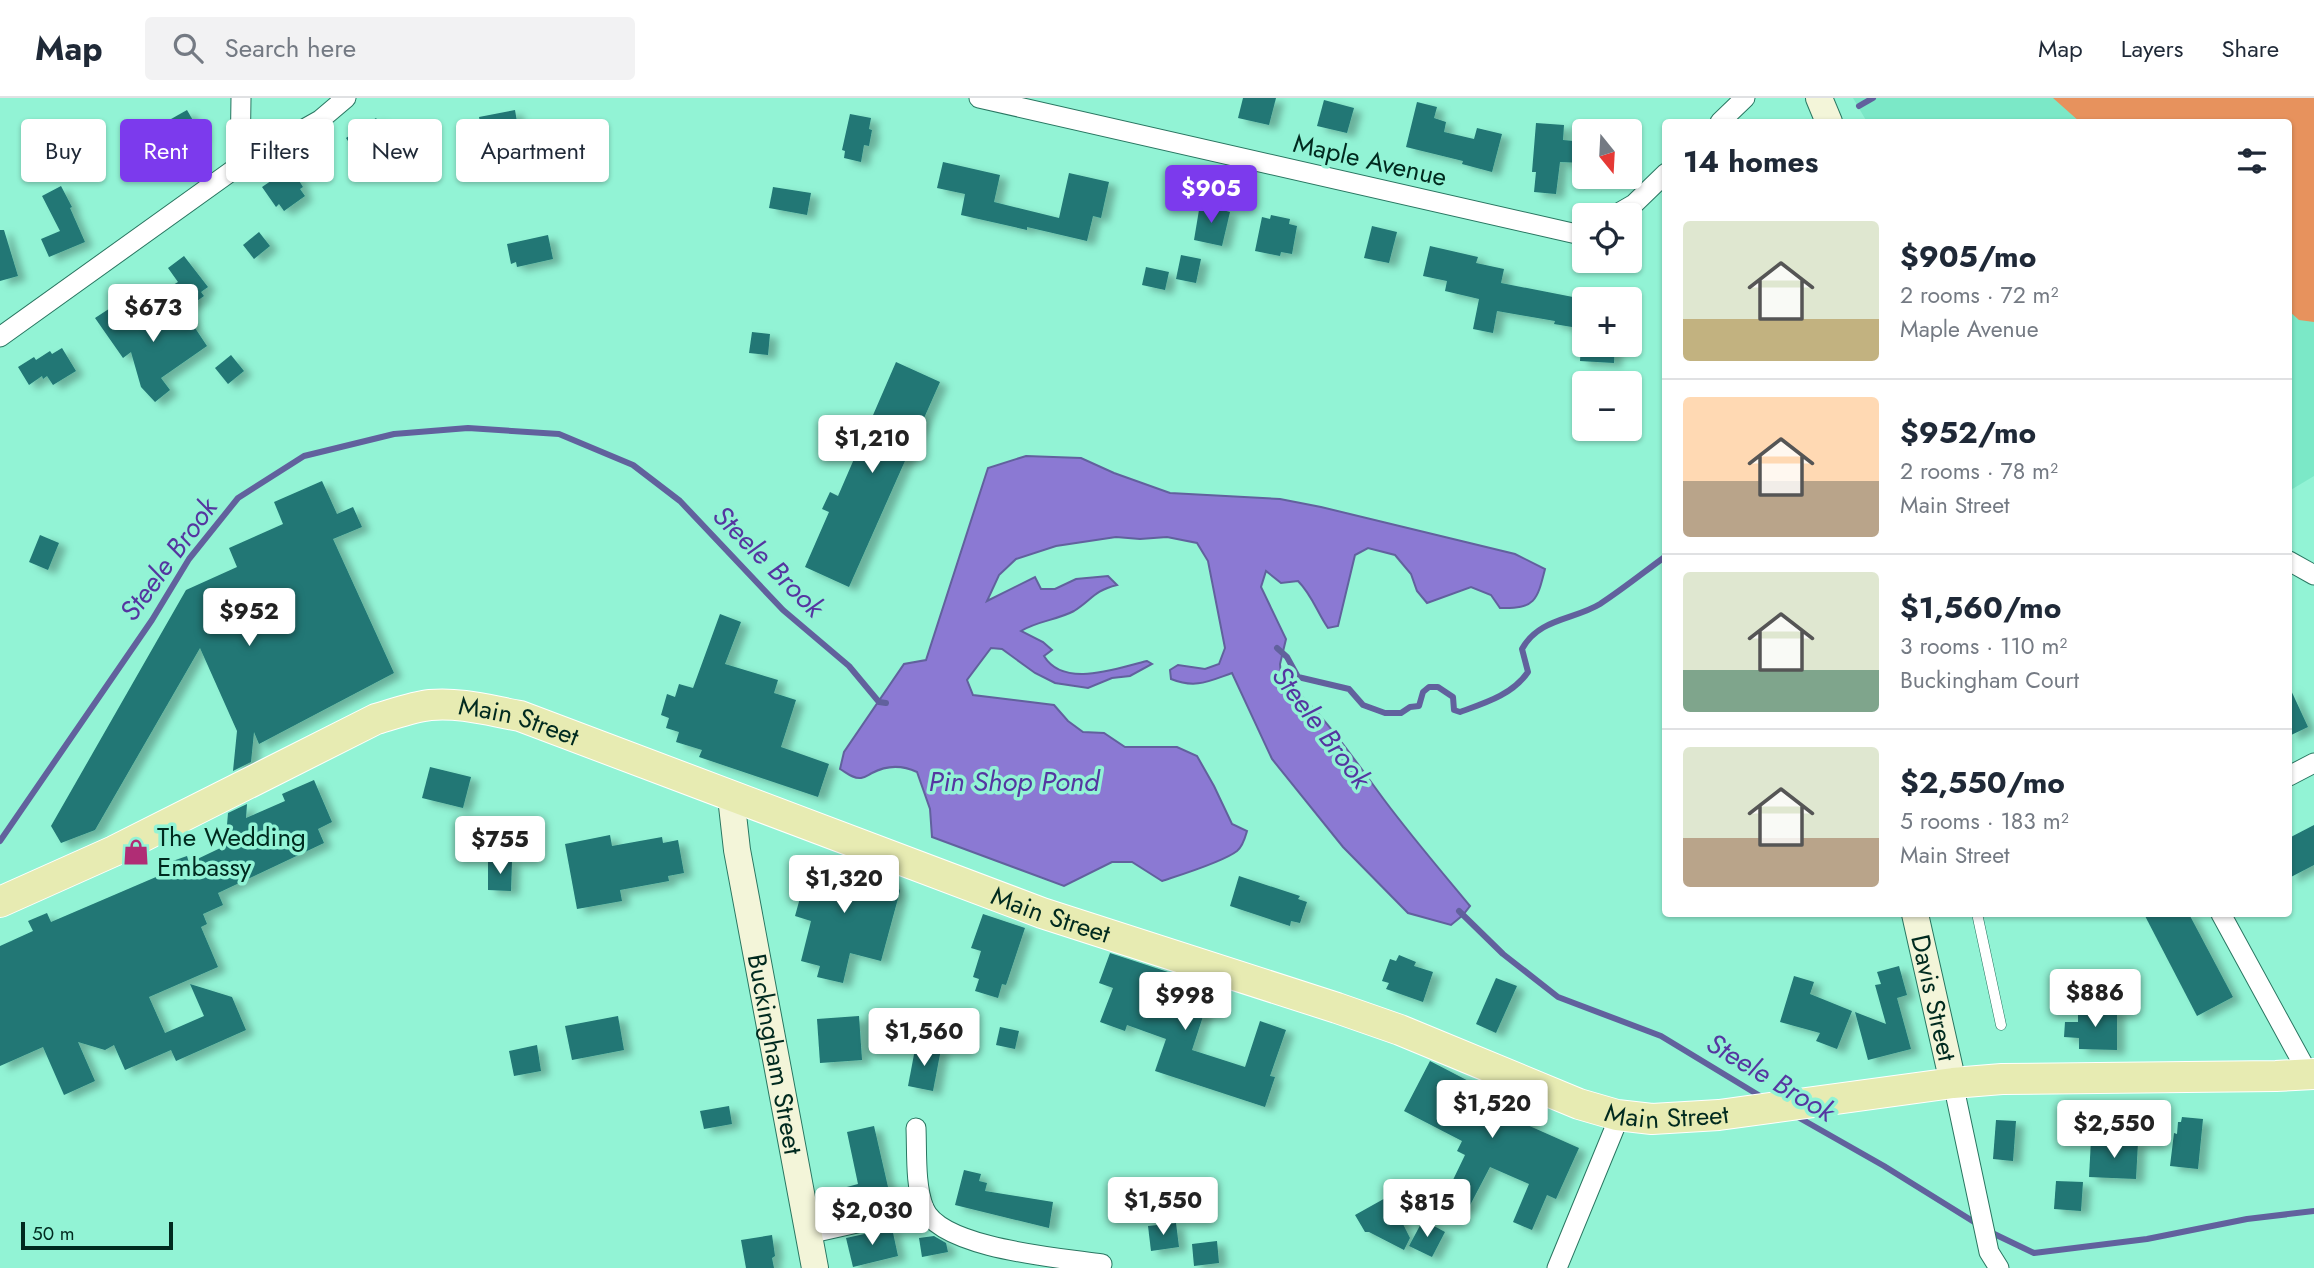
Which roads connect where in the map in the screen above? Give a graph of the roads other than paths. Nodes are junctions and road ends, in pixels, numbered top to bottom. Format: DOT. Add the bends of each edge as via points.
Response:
graph roads {
  1 [pos="241,98"];
  2 [pos="346,98"];
  3 [pos="979,98"];
  4 [pos="1745,98"];
  5 [pos="1819,98"];
  6 [pos="241,119"];
  7 [pos="321,119"];
  8 [pos="1723,119"];
  9 [pos="1828,119"];
  10 [pos="226,174"];
  11 [pos="1662,177"];
  12 [pos="1635,203"];
  13 [pos="1572,234"];
  14 [pos="0,337"];
  15 [pos="2292,563"];
  16 [pos="2314,575"];
  17 [pos="2314,763"];
  18 [pos="2292,774"];
  19 [pos="731,797"];
  20 [pos="0,902"];
  21 [pos="1916,917"];
  22 [pos="2223,917"];
  23 [pos="1978,918"];
  24 [pos="2001,1025"];
  25 [pos="2311,1074"];
  26 [pos="1953,1083"];
  27 [pos="1620,1115"];
  28 [pos="916,1128"];
  29 [pos="924,1208"];
  30 [pos="808,1234"];
  31 [pos="1102,1264"];
  32 [pos="816,1268"];
  33 [pos="1557,1268"];
  34 [pos="1999,1268"];
  1 -- 6 [label="street"];
  2 -- 7 [label="street"];
  3 -- 13 [label="street, Maple Avenue"];
  4 -- 8 [label="street"];
  5 -- 9 [label="main road"];
  10 -- 14 [label="street"];
  11 -- 12 [label="street"];
  15 -- 16 [label="street"];
  17 -- 18 [label="street"];
  19 -- 20 [label="main road, Main Street" via="520,716 430,705 365,724 114,851"];
  19 -- 27 [label="main road, Main Street" via="1042,913 1362,1017 1579,1104"];
  19 -- 30 [label="main road, Buckingham Street"];
  21 -- 26 [label="main road, Davis Street"];
  22 -- 25 [label="street"];
  23 -- 24 [label="lane"];
  25 -- 26 [label="main road, Main Street"];
  26 -- 27 [label="main road, Main Street" via="1730,1114 1664,1119"];
  26 -- 34 [label="street" via="1989,1252"];
  27 -- 33 [label="street"];
  28 -- 29 [label="street"];
  29 -- 30 [label="street"];
  29 -- 31 [label="street" via="936,1224 960,1237 1013,1251"];
  30 -- 32 [label="main road, Buckingham Street"];
}
